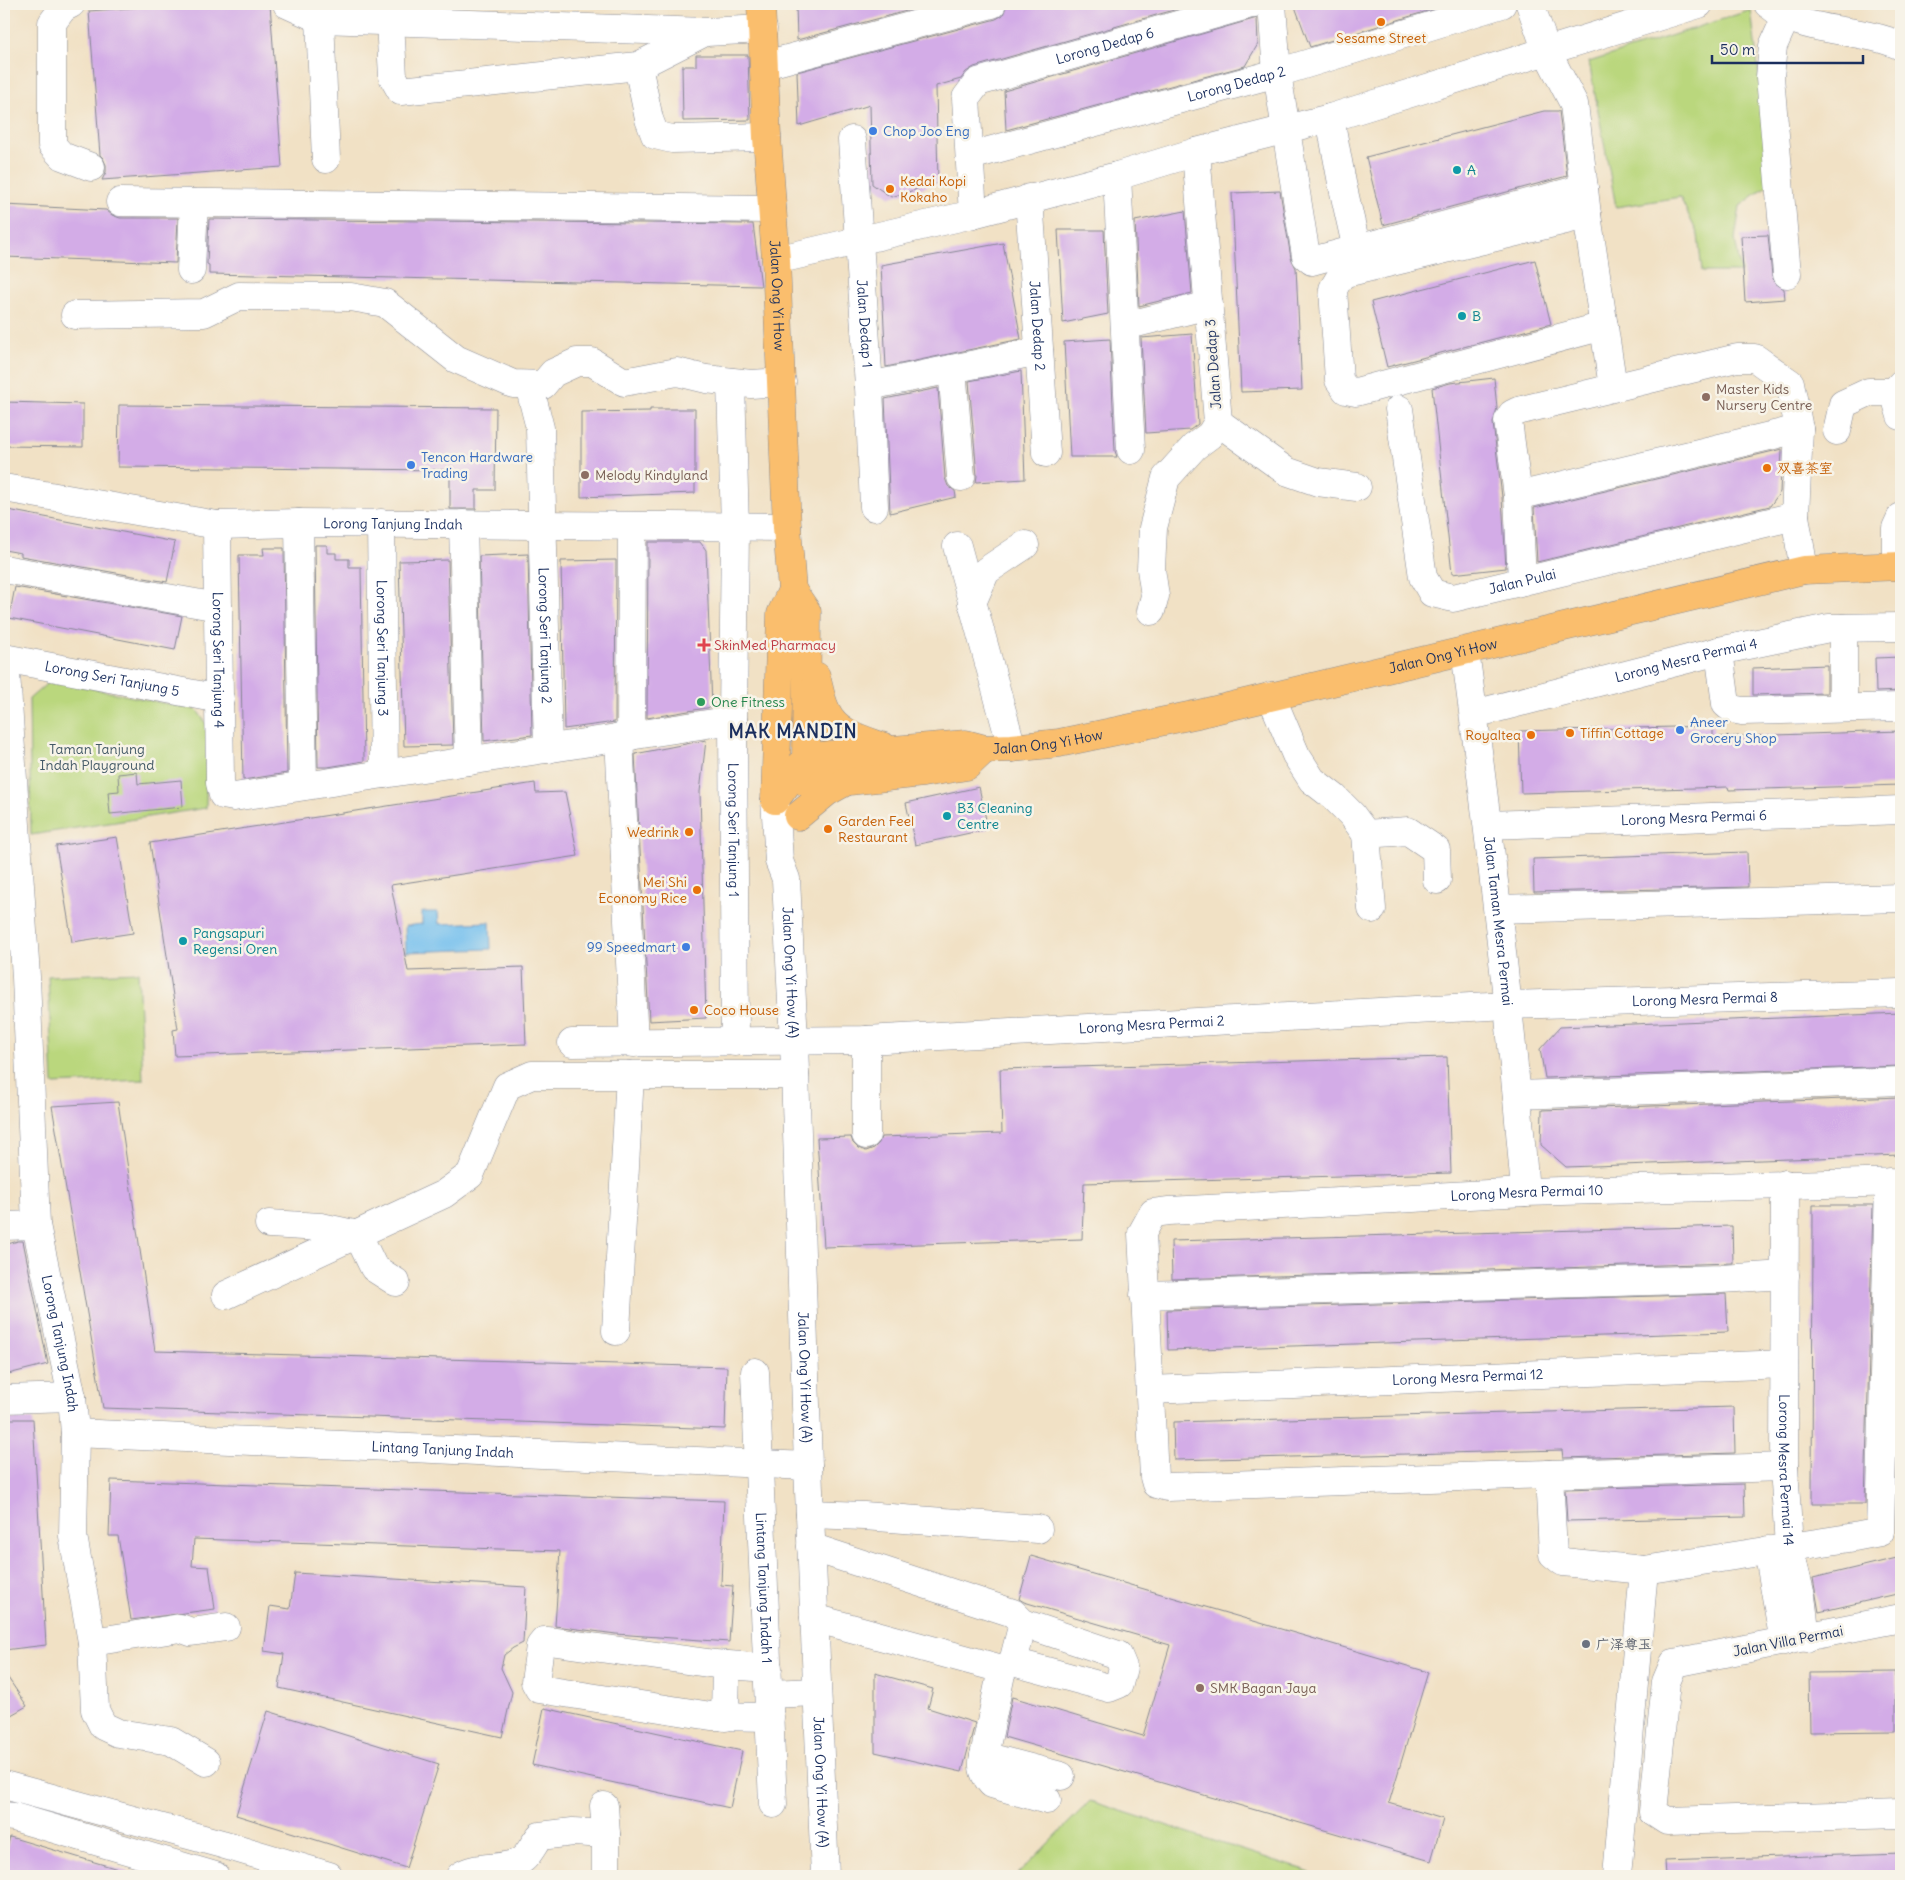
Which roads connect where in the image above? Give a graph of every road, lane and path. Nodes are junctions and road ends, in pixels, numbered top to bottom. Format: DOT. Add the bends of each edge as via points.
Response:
graph roads {
  1 [pos="72,4"];
  2 [pos="287,4"];
  3 [pos="992,4"];
  4 [pos="1251,4"];
  5 [pos="1272,4"];
  6 [pos="1502,4"];
  7 [pos="1530,4"];
  8 [pos="1699,4"];
  9 [pos="1777,10"];
  10 [pos="762,16"];
  11 [pos="320,19"];
  12 [pos="390,21"];
  13 [pos="706,32"];
  14 [pos="1901,46"];
  15 [pos="1547,52"];
  16 [pos="765,65"];
  17 [pos="638,66"];
  18 [pos="1277,73"];
  19 [pos="1330,118"];
  20 [pos="1286,128"];
  21 [pos="767,137"];
  22 [pos="852,140"];
  23 [pos="1196,152"];
  24 [pos="970,156"];
  25 [pos="326,160"];
  26 [pos="91,167"];
  27 [pos="1117,176"];
  28 [pos="1584,188"];
  29 [pos="1029,198"];
  30 [pos="120,202"];
  31 [pos="194,203"];
  32 [pos="772,209"];
  33 [pos="973,214"];
  34 [pos="1587,215"];
  35 [pos="860,241"];
  36 [pos="1357,250"];
  37 [pos="776,260"];
  38 [pos="191,270"];
  39 [pos="1787,274"];
  40 [pos="1209,305"];
  41 [pos="74,315"];
  42 [pos="1125,326"];
  43 [pos="1604,326"];
  44 [pos="1040,351"];
  45 [pos="952,369"];
  46 [pos="731,382"];
  47 [pos="782,382"];
  48 [pos="529,385"];
  49 [pos="870,386"];
  50 [pos="1613,387"];
  51 [pos="1899,398"];
  52 [pos="1399,409"];
  53 [pos="1218,422"];
  54 [pos="1799,429"];
  55 [pos="1837,431"];
  56 [pos="1130,450"];
  57 [pos="1046,454"];
  58 [pos="961,477"];
  59 [pos="1357,487"];
  60 [pos="4,488"];
  61 [pos="1518,496"];
  62 [pos="874,508"];
  63 [pos="1795,516"];
  64 [pos="1901,517"];
  65 [pos="299,522"];
  66 [pos="381,523"];
  67 [pos="463,524"];
  68 [pos="543,524"];
  69 [pos="217,525"];
  70 [pos="632,527"];
  71 [pos="735,527"];
  72 [pos="787,527"];
  73 [pos="1025,545"];
  74 [pos="958,546"];
  75 [pos="1899,566"];
  76 [pos="4,569"];
  77 [pos="1804,570"];
  78 [pos="1522,581"];
  79 [pos="792,590"];
  80 [pos="972,603"];
  81 [pos="218,607"];
  82 [pos="1151,611"];
  83 [pos="1901,627"];
  84 [pos="1843,628"];
  85 [pos="808,648"];
  86 [pos="1465,651"];
  87 [pos="1720,651"];
  88 [pos="4,658"];
  89 [pos="1271,696"];
  90 [pos="220,699"];
  91 [pos="1901,707"];
  92 [pos="1844,708"];
  93 [pos="779,709"];
  94 [pos="1474,714"];
  95 [pos="733,720"];
  96 [pos="625,737"];
  97 [pos="548,748"];
  98 [pos="1012,748"];
  99 [pos="985,749"];
  100 [pos="893,751"];
  101 [pos="469,761"];
  102 [pos="804,770"];
  103 [pos="384,774"];
  104 [pos="849,781"];
  105 [pos="303,786"];
  106 [pos="775,800"];
  107 [pos="1901,810"];
  108 [pos="798,816"];
  109 [pos="1488,825"];
  110 [pos="1366,834"];
  111 [pos="786,879"];
  112 [pos="1437,880"];
  113 [pos="1901,898"];
  114 [pos="1372,909"];
  115 [pos="1499,909"];
  116 [pos="1901,993"];
  117 [pos="1508,1005"];
  118 [pos="866,1040"];
  119 [pos="634,1042"];
  120 [pos="735,1042"];
  121 [pos="794,1042"];
  122 [pos="572,1043"];
  123 [pos="630,1075"];
  124 [pos="795,1075"];
  125 [pos="1901,1081"];
  126 [pos="1518,1096"];
  127 [pos="866,1135"];
  128 [pos="1895,1182"];
  129 [pos="1785,1184"];
  130 [pos="1525,1192"];
  131 [pos="269,1224"];
  132 [pos="36,1225"];
  133 [pos="4,1226"];
  134 [pos="358,1235"];
  135 [pos="1785,1274"];
  136 [pos="396,1282"];
  137 [pos="226,1295"];
  138 [pos="1144,1295"];
  139 [pos="616,1331"];
  140 [pos="1784,1364"];
  141 [pos="755,1372"];
  142 [pos="1150,1390"];
  143 [pos="72,1397"];
  144 [pos="4,1399"];
  145 [pos="75,1433"];
  146 [pos="759,1465"];
  147 [pos="808,1466"];
  148 [pos="1784,1467"];
  149 [pos="1550,1474"];
  150 [pos="810,1514"];
  151 [pos="1038,1529"];
  152 [pos="811,1547"];
  153 [pos="1778,1548"];
  154 [pos="1644,1570"];
  155 [pos="814,1618"];
  156 [pos="1901,1618"];
  157 [pos="1023,1622"];
  158 [pos="226,1626"];
  159 [pos="1795,1640"];
  160 [pos="92,1642"];
  161 [pos="726,1665"];
  162 [pos="1007,1665"];
  163 [pos="817,1692"];
  164 [pos="769,1693"];
  165 [pos="725,1717"];
  166 [pos="984,1756"];
  167 [pos="206,1762"];
  168 [pos="1061,1776"];
  169 [pos="4,1785"];
  170 [pos="1047,1800"];
  171 [pos="773,1804"];
  172 [pos="604,1806"];
  173 [pos="7,1814"];
  174 [pos="1901,1814"];
  175 [pos="606,1834"];
  176 [pos="215,1876"];
  177 [pos="329,1876"];
  178 [pos="460,1876"];
  179 [pos="606,1876"];
  180 [pos="825,1876"];
  181 [pos="1617,1876"];
  1 -- 26 [label="street" via="63,8 52,23 52,145 62,156"];
  2 -- 11 [label="street"];
  3 -- 16 [label="street"];
  4 -- 24 [label="street, Lorong Dedap 6" via="978,82 966,98"];
  5 -- 18 [label="street"];
  6 -- 18 [label="street, Lorong Dedap 2"];
  7 -- 15 [label="street"];
  8 -- 15 [label="street"];
  9 -- 14 [label="street" via="1821,28"];
  9 -- 39 [label="street" via="1770,77"];
  10 -- 13 [label="street"];
  10 -- 16 [label="main road, Jalan Ong Yi How"];
  11 -- 12 [label="street"];
  11 -- 25 [label="street"];
  12 -- 13 [label="street"];
  12 -- 17 [label="street" via="393,77 401,91"];
  13 -- 17 [label="street"];
  15 -- 19 [label="street"];
  15 -- 28 [label="street" via="1574,104"];
  16 -- 21 [label="main road, Jalan Ong Yi How"];
  17 -- 21 [label="street" via="655,135 672,139"];
  18 -- 20 [label="street"];
  18 -- 24 [label="street, Lorong Dedap 2"];
  19 -- 20 [label="street"];
  19 -- 36 [label="street"];
  20 -- 23 [label="street"];
  20 -- 36 [label="street" via="1306,256 1312,261"];
  21 -- 32 [label="main road, Jalan Ong Yi How"];
  22 -- 35 [label="street, Jalan Dedap 1"];
  23 -- 27 [label="street"];
  23 -- 40 [label="street, Jalan Dedap 3"];
  24 -- 33 [label="street"];
  27 -- 29 [label="street"];
  27 -- 42 [label="street"];
  28 -- 34 [label="street"];
  28 -- 36 [label="street"];
  29 -- 33 [label="street"];
  29 -- 44 [label="street, Jalan Dedap 2"];
  30 -- 31 [label="street"];
  31 -- 32 [label="street"];
  31 -- 38 [label="street"];
  32 -- 37 [label="main road, Jalan Ong Yi How"];
  33 -- 35 [label="street"];
  34 -- 43 [label="street"];
  34 -- 43 [label="street" via="1342,274 1334,289 1340,380 1346,390 1356,392"];
  35 -- 37 [label="street"];
  35 -- 49 [label="street, Jalan Dedap 1"];
  37 -- 47 [label="main road, Jalan Ong Yi How"];
  40 -- 42 [label="street"];
  40 -- 53 [label="street, Jalan Dedap 3"];
  41 -- 48 [label="street" via="204,313 239,296 351,297 385,303 456,359 513,384"];
  42 -- 56 [label="street"];
  43 -- 50 [label="street"];
  44 -- 45 [label="street"];
  44 -- 57 [label="street, Jalan Dedap 2"];
  45 -- 49 [label="street"];
  45 -- 58 [label="street"];
  46 -- 47 [label="street"];
  46 -- 48 [label="street" via="677,372 624,382 592,362 578,362 553,373 542,385"];
  46 -- 71 [label="street, Lorong Seri Tanjung 1"];
  47 -- 72 [label="main road, Jalan Ong Yi How"];
  48 -- 68 [label="street, Lorong Seri Tanjung 2" via="540,428"];
  49 -- 62 [label="street, Jalan Dedap 1"];
  50 -- 54 [label="street" via="1737,358 1755,358 1790,383"];
  50 -- 61 [label="street" via="1512,414 1508,421"];
  51 -- 55 [label="street" via="1869,392 1844,404"];
  52 -- 78 [label="street, Jalan Pulai" via="1424,577 1432,593 1453,598"];
  53 -- 59 [label="street" via="1286,471 1318,482"];
  53 -- 82 [label="street, Jalan Dedap 3" via="1210,435 1194,447 1166,478 1153,528 1151,570 1155,596"];
  54 -- 61 [label="street"];
  54 -- 63 [label="street"];
  60 -- 69 [label="street, Lorong Tanjung Indah"];
  61 -- 78 [label="street"];
  63 -- 77 [label="street"];
  63 -- 78 [label="street, Jalan Pulai"];
  64 -- 75 [label="street" via="1896,528"];
  65 -- 66 [label="street, Lorong Tanjung Indah"];
  65 -- 69 [label="street, Lorong Tanjung Indah"];
  65 -- 105 [label="street"];
  66 -- 67 [label="street, Lorong Tanjung Indah"];
  66 -- 103 [label="street, Lorong Seri Tanjung 3"];
  67 -- 68 [label="street, Lorong Tanjung Indah"];
  67 -- 101 [label="street"];
  68 -- 70 [label="street, Lorong Tanjung Indah"];
  68 -- 97 [label="street, Lorong Seri Tanjung 2"];
  69 -- 81 [label="street, Lorong Seri Tanjung 4"];
  70 -- 71 [label="street, Lorong Tanjung Indah"];
  70 -- 96 [label="street"];
  71 -- 72 [label="street, Lorong Tanjung Indah"];
  71 -- 95 [label="street, Lorong Seri Tanjung 1"];
  72 -- 79 [label="main road, Jalan Ong Yi How"];
  73 -- 80 [label="street" via="986,571"];
  74 -- 80 [label="street"];
  75 -- 77 [label="main road, Jalan Ong Yi How"];
  76 -- 81 [label="street"];
  77 -- 86 [label="main road, Jalan Ong Yi How"];
  79 -- 85 [label="main road, Jalan Ong Yi How" via="807,612"];
  79 -- 93 [label="main road, Jalan Ong Yi How" via="781,614"];
  80 -- 98 [label="street"];
  81 -- 90 [label="street, Lorong Seri Tanjung 4"];
  83 -- 84 [label="street, Lorong Mesra Permai 4"];
  84 -- 87 [label="street, Lorong Mesra Permai 4" via="1829,628"];
  84 -- 92 [label="street"];
  85 -- 100 [label="main road" via="826,711 836,724 849,735"];
  85 -- 102 [label="main road, Jalan Ong Yi How"];
  86 -- 89 [label="main road, Jalan Ong Yi How"];
  86 -- 94 [label="street, Jalan Taman Mesra Permai"];
  87 -- 92 [label="street" via="1726,704 1732,709"];
  87 -- 94 [label="street, Lorong Mesra Permai 4"];
  88 -- 90 [label="street, Lorong Seri Tanjung 5"];
  88 -- 132 [label="street, Lorong Tanjung Indah" via="26,977"];
  89 -- 98 [label="main road, Jalan Ong Yi How" via="1059,744"];
  89 -- 110 [label="street" via="1296,754 1312,780 1334,797"];
  90 -- 105 [label="street, Lorong Seri Tanjung 4" via="220,783 223,795 234,797"];
  91 -- 92 [label="street"];
  93 -- 102 [label="main road" via="789,751"];
  93 -- 106 [label="main road, Jalan Ong Yi How"];
  94 -- 109 [label="street, Jalan Taman Mesra Permai"];
  95 -- 96 [label="street"];
  95 -- 120 [label="street, Lorong Seri Tanjung 1"];
  96 -- 97 [label="street"];
  96 -- 119 [label="street"];
  97 -- 101 [label="street"];
  98 -- 99 [label="main road, Jalan Ong Yi How"];
  99 -- 100 [label="main road, Jalan Ong Yi How" via="966,744"];
  99 -- 104 [label="main road, Jalan Ong Yi How" via="966,766"];
  100 -- 102 [label="main road, Jalan Ong Yi How"];
  101 -- 103 [label="street"];
  102 -- 104 [label="main road, Jalan Ong Yi How"];
  102 -- 106 [label="main road" via="790,777"];
  102 -- 108 [label="street, Jalan Ong Yi How (A)"];
  103 -- 105 [label="street"];
  104 -- 108 [label="main road" via="827,792"];
  106 -- 111 [label="street, Jalan Ong Yi How (A)" via="779,861"];
  107 -- 109 [label="street, Lorong Mesra Permai 6"];
  108 -- 111 [label="street, Jalan Ong Yi How (A)" via="794,860"];
  109 -- 115 [label="street, Jalan Taman Mesra Permai"];
  110 -- 112 [label="street" via="1408,831 1436,850"];
  110 -- 114 [label="street"];
  111 -- 121 [label="street, Jalan Ong Yi How (A)"];
  113 -- 115 [label="street"];
  115 -- 117 [label="street, Jalan Taman Mesra Permai"];
  116 -- 117 [label="street, Lorong Mesra Permai 8"];
  117 -- 118 [label="street, Lorong Mesra Permai 2"];
  117 -- 126 [label="street, Jalan Taman Mesra Permai"];
  118 -- 121 [label="street, Lorong Mesra Permai 2"];
  118 -- 127 [label="street"];
  119 -- 120 [label="street, Lorong Mesra Permai 2"];
  119 -- 122 [label="street, Lorong Mesra Permai 2"];
  120 -- 121 [label="street, Lorong Mesra Permai 2"];
  121 -- 124 [label="street, Jalan Ong Yi How (A)"];
  123 -- 124 [label="street"];
  123 -- 134 [label="street" via="532,1075 507,1086 470,1175 444,1194"];
  123 -- 139 [label="street"];
  124 -- 147 [label="street, Jalan Ong Yi How (A)"];
  125 -- 126 [label="street"];
  126 -- 130 [label="street, Jalan Taman Mesra Permai"];
  128 -- 129 [label="street, Lorong Mesra Permai 10"];
  128 -- 153 [label="street" via="1880,1532"];
  129 -- 130 [label="street, Lorong Mesra Permai 10"];
  129 -- 135 [label="street, Lorong Mesra Permai 14"];
  130 -- 138 [label="street, Lorong Mesra Permai 10" via="1153,1213 1142,1233"];
  131 -- 134 [label="street" via="322,1227"];
  132 -- 133 [label="street"];
  132 -- 143 [label="street, Lorong Tanjung Indah"];
  134 -- 136 [label="street" via="374,1268"];
  134 -- 137 [label="street"];
  135 -- 138 [label="street" via="1721,1279"];
  135 -- 140 [label="street, Lorong Mesra Permai 14"];
  138 -- 142 [label="street"];
  140 -- 142 [label="street, Lorong Mesra Permai 12"];
  140 -- 148 [label="street, Lorong Mesra Permai 14"];
  141 -- 146 [label="street, Lintang Tanjung Indah 1"];
  142 -- 149 [label="street" via="1154,1477 1156,1484 1167,1487"];
  143 -- 144 [label="street"];
  143 -- 145 [label="street, Lorong Tanjung Indah"];
  145 -- 146 [label="street, Lintang Tanjung Indah"];
  145 -- 160 [label="street, Lorong Tanjung Indah" via="72,1536"];
  146 -- 147 [label="street, Lintang Tanjung Indah"];
  146 -- 164 [label="street, Lintang Tanjung Indah 1"];
  147 -- 150 [label="street, Jalan Ong Yi How (A)"];
  148 -- 149 [label="street"];
  148 -- 153 [label="street, Lorong Mesra Permai 14"];
  149 -- 154 [label="street, Lorong Mesra Permai 14" via="1553,1554 1563,1562"];
  150 -- 151 [label="street"];
  150 -- 152 [label="street, Jalan Ong Yi How (A)"];
  152 -- 155 [label="street, Jalan Ong Yi How (A)"];
  152 -- 157 [label="street" via="1013,1614"];
  153 -- 154 [label="street, Lorong Mesra Permai 14"];
  153 -- 159 [label="street"];
  154 -- 181 [label="street"];
  155 -- 162 [label="street"];
  155 -- 163 [label="street, Jalan Ong Yi How (A)"];
  156 -- 159 [label="street, Jalan Villa Permai"];
  157 -- 162 [label="street"];
  157 -- 162 [label="street" via="1118,1655 1123,1667 1119,1684 1109,1688"];
  158 -- 160 [label="street" via="191,1632 180,1628"];
  159 -- 174 [label="street, Jalan Villa Permai" via="1674,1663 1666,1682 1653,1812 1667,1821"];
  160 -- 167 [label="street, Lorong Tanjung Indah" via="95,1710 103,1726 118,1733 171,1741"];
  161 -- 164 [label="street"];
  161 -- 165 [label="street"];
  161 -- 165 [label="street" via="544,1641 540,1646 535,1682 539,1689"];
  162 -- 166 [label="street"];
  163 -- 164 [label="street"];
  163 -- 180 [label="street, Jalan Ong Yi How (A)"];
  164 -- 165 [label="street"];
  164 -- 171 [label="street, Lintang Tanjung Indah 1"];
  166 -- 168 [label="street"];
  166 -- 170 [label="street" via="981,1766 992,1784"];
  169 -- 177 [label="street"];
  172 -- 175 [label="street"];
  173 -- 176 [label="street"];
  175 -- 178 [label="street" via="573,1832 540,1836 521,1861"];
  175 -- 179 [label="street"];
}
